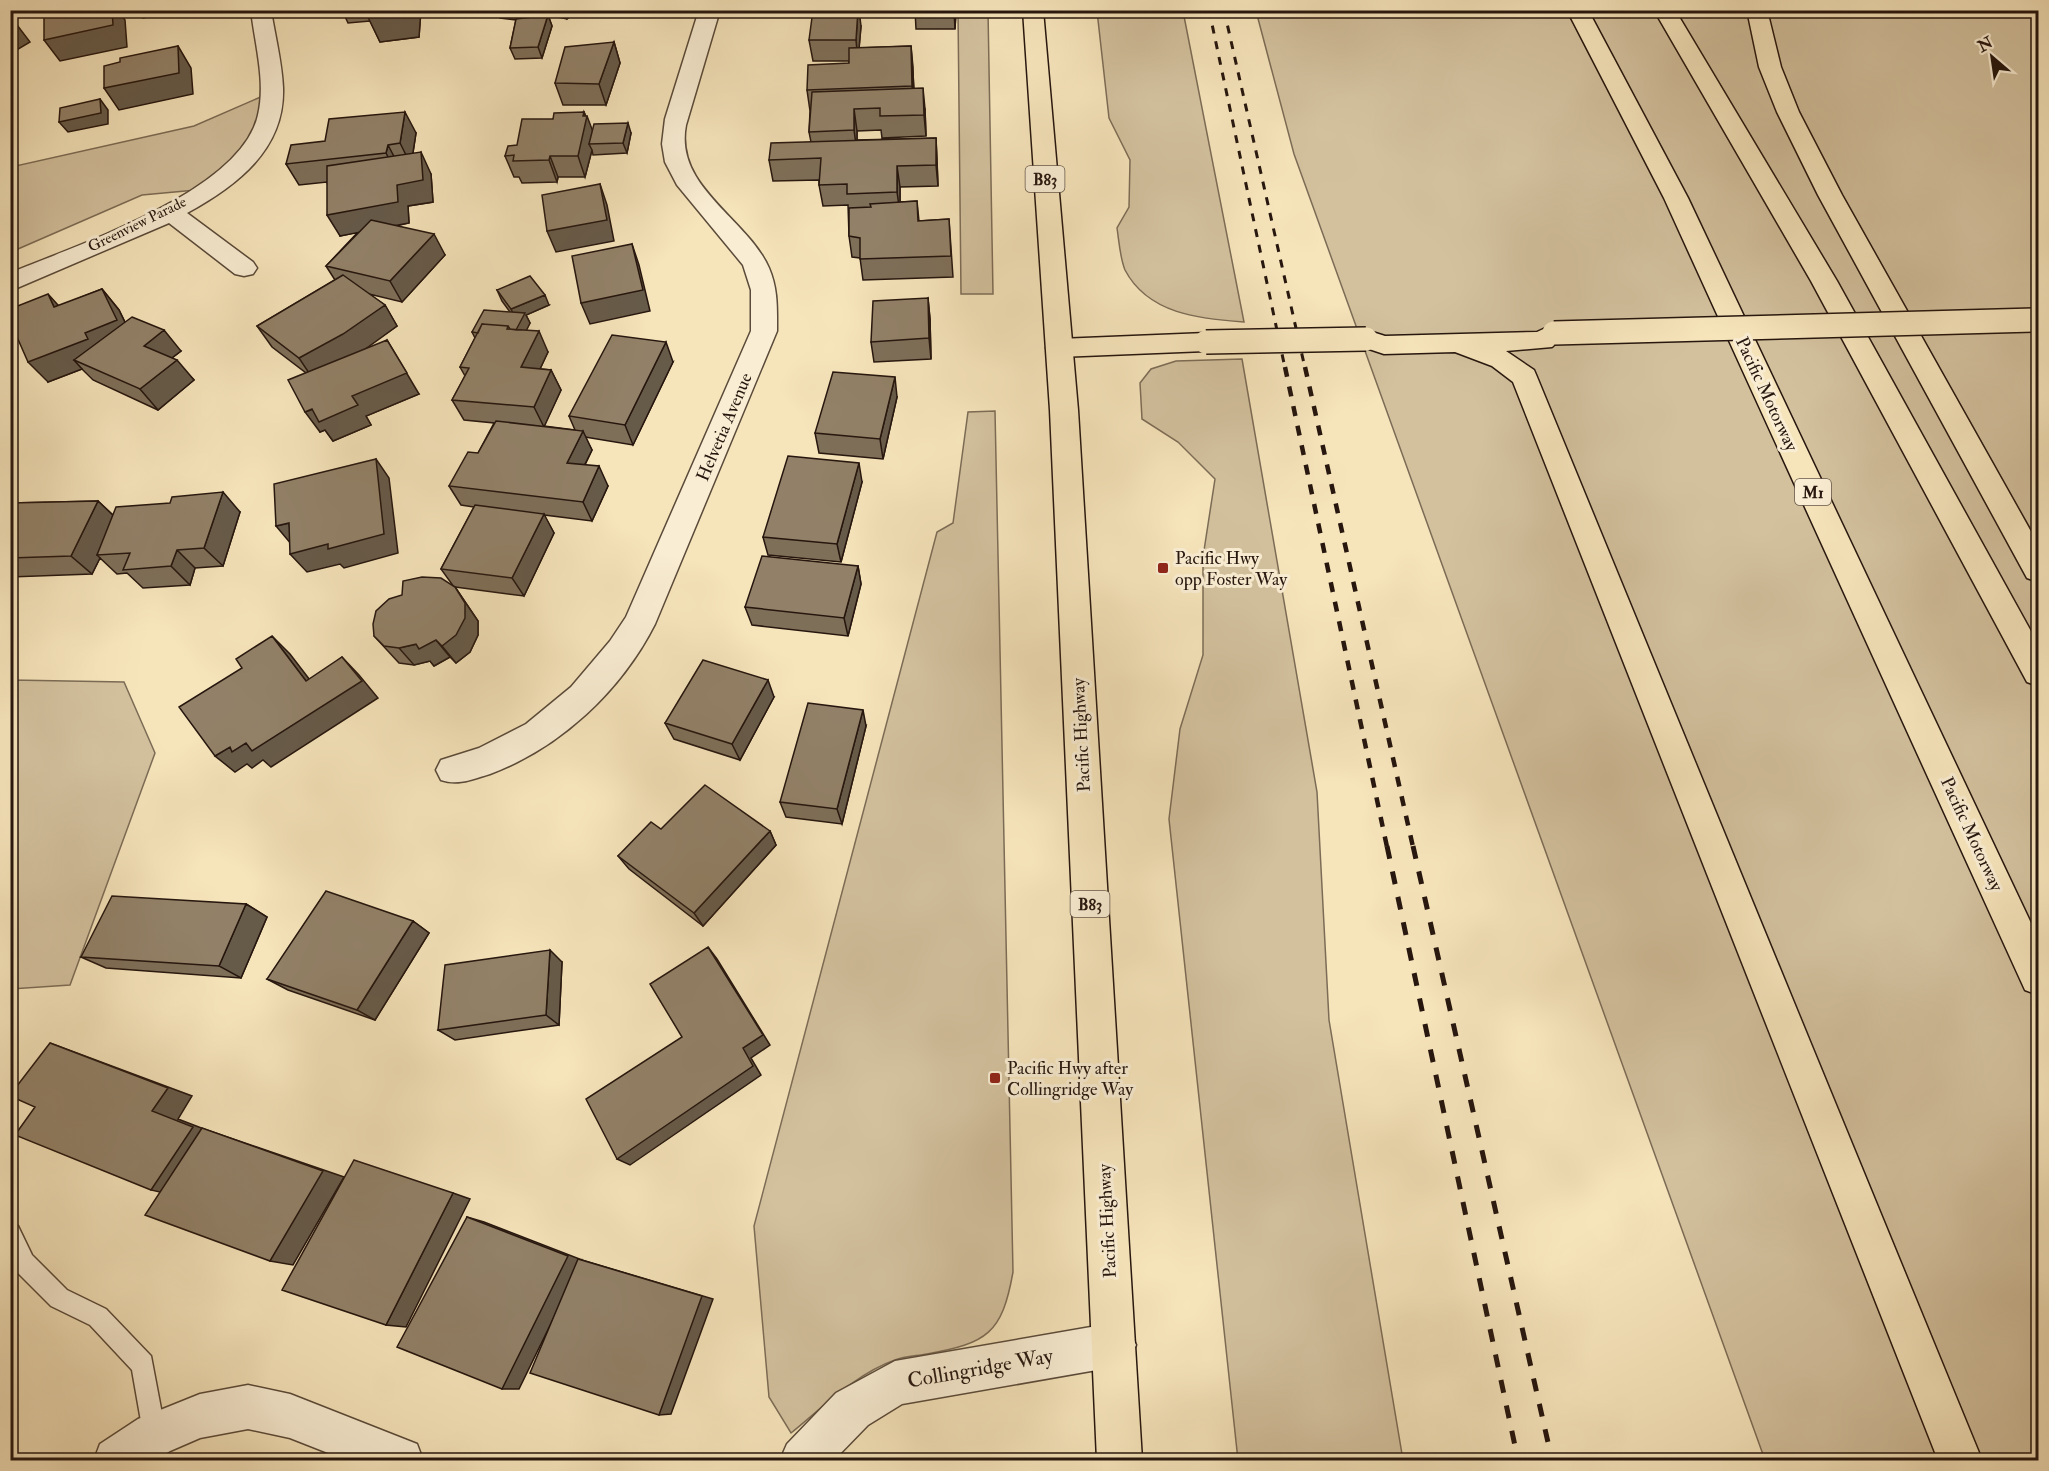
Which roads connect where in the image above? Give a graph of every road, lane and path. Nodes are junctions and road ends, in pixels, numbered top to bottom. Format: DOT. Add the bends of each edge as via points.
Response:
graph roads {
  1 [pos="261,10"];
  2 [pos="710,10"];
  3 [pos="1033,10"];
  4 [pos="1577,10"];
  5 [pos="1664,10"];
  6 [pos="1757,10"];
  7 [pos="170,212"];
  8 [pos="244,268"];
  9 [pos="10,283"];
  10 [pos="2038,320"];
  11 [pos="1554,333"];
  12 [pos="1366,339"];
  13 [pos="1457,343"];
  14 [pos="1059,348"];
  15 [pos="2038,570"];
  16 [pos="2038,673"];
  17 [pos="453,770"];
  18 [pos="2038,977"];
  19 [pos="10,1234"];
  20 [pos="1114,1345"];
  21 [pos="154,1435"];
  22 [pos="116,1461"];
  23 [pos="401,1461"];
  24 [pos="803,1461"];
  25 [pos="1120,1461"];
  26 [pos="1960,1461"];
  1 -- 7 [label="street, Greenview Parade" via="272,92 271,113 263,138 241,164"];
  2 -- 17 [label="street, Helvetia Avenue" via="676,123 675,158 690,186 741,242 754,265 763,284 764,331 639,624 615,660 587,694 522,746 484,763"];
  3 -- 14 [label="main road, Pacific Highway / B83"];
  4 -- 18 [label="main road, Pacific Motorway / M1" via="1676,198"];
  5 -- 16 [label="main road" via="1824,281"];
  6 -- 15 [label="main road" via="1770,67 1788,112"];
  7 -- 8 [label="street"];
  7 -- 9 [label="street, Greenview Parade"];
  10 -- 11 [label="main road, bridge"];
  11 -- 12 [label="main road" via="1536,327 1380,330"];
  11 -- 13 [label="main road" via="1543,341"];
  12 -- 13 [label="main road" via="1384,345"];
  12 -- 14 [label="main road, bridge"];
  13 -- 26 [label="main road" via="1501,359 1524,377"];
  14 -- 20 [label="main road, Pacific Highway / B83"];
  19 -- 21 [label="lane" via="24,1263 59,1298 98,1317 142,1364"];
  20 -- 24 [label="street, Collingridge Way" via="896,1383 852,1408"];
  20 -- 25 [label="main road, Pacific Highway / B83"];
  21 -- 22 [label="street"];
  21 -- 23 [label="street" via="200,1416 248,1407 290,1416"];
}
